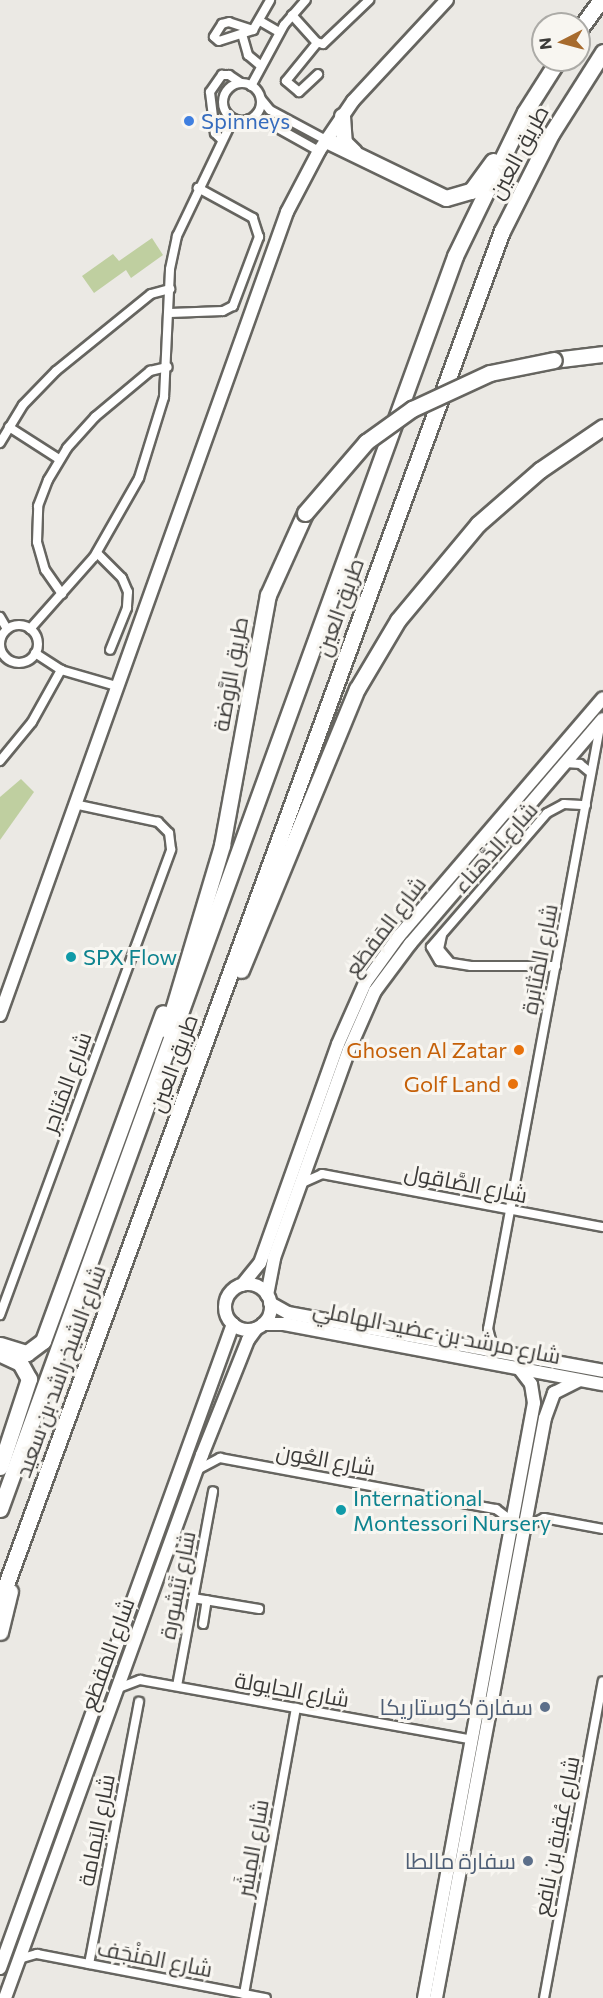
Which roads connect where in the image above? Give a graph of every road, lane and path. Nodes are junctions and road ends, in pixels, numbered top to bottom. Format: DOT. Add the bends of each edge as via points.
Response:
graph roads {
  1 [pos="270,0"];
  2 [pos="306,0"];
  3 [pos="369,0"];
  4 [pos="447,0"];
  5 [pos="601,0"];
  6 [pos="591,14"];
  7 [pos="292,15"];
  8 [pos="260,21"];
  9 [pos="253,30"];
  10 [pos="279,32"];
  11 [pos="242,34"];
  12 [pos="317,43"];
  13 [pos="603,52"];
  14 [pos="261,66"];
  15 [pos="551,72"];
  16 [pos="318,74"];
  17 [pos="241,83"];
  18 [pos="251,86"];
  19 [pos="260,98"];
  20 [pos="210,107"];
  21 [pos="225,111"];
  22 [pos="342,116"];
  23 [pos="233,119"];
  24 [pos="250,119"];
  25 [pos="298,125"];
  26 [pos="293,136"];
  27 [pos="222,140"];
  28 [pos="322,145"];
  29 [pos="505,153"];
  30 [pos="356,154"];
  31 [pos="198,188"];
  32 [pos="170,289"];
  33 [pos="170,313"];
  34 [pos="603,354"];
  35 [pos="168,367"];
  36 [pos="9,427"];
  37 [pos="603,427"];
  38 [pos="0,443"];
  39 [pos="59,459"];
  40 [pos="97,553"];
  41 [pos="62,594"];
  42 [pos="0,617"];
  43 [pos="7,629"];
  44 [pos="30,629"];
  45 [pos="110,650"];
  46 [pos="35,653"];
  47 [pos="2,657"];
  48 [pos="61,670"];
  49 [pos="116,686"];
  50 [pos="603,698"];
  51 [pos="602,720"];
  52 [pos="0,761"];
  53 [pos="566,763"];
  54 [pos="591,773"];
  55 [pos="74,804"];
  56 [pos="586,805"];
  57 [pos="483,837"];
  58 [pos="492,849"];
  59 [pos="211,884"];
  60 [pos="556,966"];
  61 [pos="0,1015"];
  62 [pos="312,1155"];
  63 [pos="322,1174"];
  64 [pos="302,1183"];
  65 [pos="119,1187"];
  66 [pos="149,1191"];
  67 [pos="511,1210"];
  68 [pos="603,1227"];
  69 [pos="242,1285"];
  70 [pos="268,1299"];
  71 [pos="0,1315"];
  72 [pos="233,1324"];
  73 [pos="260,1326"];
  74 [pos="489,1329"];
  75 [pos="0,1345"];
  76 [pos="474,1347"];
  77 [pos="494,1351"];
  78 [pos="0,1353"];
  79 [pos="519,1368"];
  80 [pos="603,1371"];
  81 [pos="579,1380"];
  82 [pos="603,1384"];
  83 [pos="539,1417"];
  84 [pos="207,1442"];
  85 [pos="220,1458"];
  86 [pos="0,1467"];
  87 [pos="196,1471"];
  88 [pos="213,1491"];
  89 [pos="516,1503"];
  90 [pos="529,1505"];
  91 [pos="0,1509"];
  92 [pos="496,1509"];
  93 [pos="544,1518"];
  94 [pos="513,1522"];
  95 [pos="525,1527"];
  96 [pos="603,1529"];
  97 [pos="17,1553"];
  98 [pos="151,1556"];
  99 [pos="193,1598"];
  100 [pos="207,1600"];
  101 [pos="0,1601"];
  102 [pos="259,1609"];
  103 [pos="203,1624"];
  104 [pos="0,1632"];
  105 [pos="132,1646"];
  106 [pos="126,1662"];
  107 [pos="140,1680"];
  108 [pos="603,1681"];
  109 [pos="177,1686"];
  110 [pos="116,1689"];
  111 [pos="139,1702"];
  112 [pos="296,1708"];
  113 [pos="472,1740"];
  114 [pos="69,1778"];
  115 [pos="471,1782"];
  116 [pos="73,1810"];
  117 [pos="25,1943"];
  118 [pos="37,1954"];
  119 [pos="19,1959"];
  120 [pos="89,1964"];
  121 [pos="0,1968"];
  122 [pos="431,1993"];
  123 [pos="244,1994"];
  124 [pos="5,1998"];
  125 [pos="266,1998"];
  126 [pos="544,1998"];
  1 -- 8 [label="street"];
  2 -- 7 [label="street"];
  3 -- 12 [label="street" via="327,42"];
  4 -- 22 [label="street" via="385,63"];
  5 -- 6 [label="highway"];
  7 -- 10 [label="street"];
  7 -- 12 [label="street"];
  8 -- 9 [label="street"];
  8 -- 10 [label="street"];
  9 -- 11 [label="street"];
  9 -- 11 [label="street" via="229,22 222,24 214,37 219,40"];
  10 -- 14 [label="street"];
  11 -- 14 [label="street" via="248,55"];
  12 -- 16 [label="street" via="286,81 299,92"];
  13 -- 66 [label="highway, طريق العين" via="550,134 502,231"];
  14 -- 18 [label="street"];
  15 -- 29 [label="highway, طريق العين"];
  17 -- 18 [label="street"];
  17 -- 20 [label="street" via="229,75 219,77 210,92"];
  17 -- 21 [label="street" via="224,95"];
  18 -- 19 [label="street"];
  19 -- 24 [label="street" via="260,108"];
  19 -- 25 [label="street" via="267,108"];
  20 -- 21 [label="street"];
  20 -- 27 [label="street" via="216,135"];
  21 -- 23 [label="street"];
  22 -- 28 [label="street"];
  22 -- 30 [label="highway" via="344,142"];
  23 -- 24 [label="street"];
  23 -- 27 [label="street"];
  24 -- 26 [label="street" via="265,121"];
  25 -- 26 [label="street"];
  25 -- 28 [label="street"];
  26 -- 28 [label="street"];
  27 -- 31 [label="street"];
  28 -- 30 [label="highway"];
  28 -- 49 [label="street" via="280,228"];
  29 -- 30 [label="highway" via="492,161 471,191 446,198"];
  29 -- 65 [label="highway, طريق العين" via="455,256"];
  31 -- 32 [label="street" via="177,236"];
  31 -- 33 [label="street" via="253,218 259,237 233,306 223,311"];
  32 -- 33 [label="street"];
  32 -- 36 [label="street" via="151,294 80,350 33,394"];
  33 -- 35 [label="street"];
  34 -- 59 [label="highway, طريق الرَّوضة, bridge" via="490,373 412,409 352,456 305,513 279,565 260,627 232,793"];
  35 -- 39 [label="street" via="154,369 133,384 76,436"];
  35 -- 40 [label="street" via="160,418 147,458 126,505"];
  36 -- 38 [label="street"];
  36 -- 39 [label="street"];
  37 -- 66 [label="highway" via="540,470 478,524 421,589 378,651 336,738"];
  39 -- 41 [label="street" via="38,506 36,533 41,561"];
  40 -- 41 [label="street"];
  40 -- 45 [label="street" via="119,574 128,592 127,608"];
  41 -- 44 [label="street"];
  42 -- 43 [label="street"];
  43 -- 44 [label="street" via="21,625"];
  43 -- 47 [label="street" via="0,641"];
  44 -- 46 [label="street" via="37,643"];
  46 -- 47 [label="street" via="22,662"];
  46 -- 48 [label="street"];
  48 -- 49 [label="street"];
  48 -- 52 [label="street" via="32,722"];
  49 -- 55 [label="street"];
  50 -- 57 [label="street, شارع المَقطَع"];
  51 -- 53 [label="street, شارع المَقطَع"];
  51 -- 54 [label="street, شارع المُثابَرة"];
  53 -- 54 [label="street" via="580,764"];
  53 -- 58 [label="street, شارع المَقطَع"];
  54 -- 56 [label="street, شارع المُثابَرة"];
  55 -- 61 [label="street"];
  55 -- 71 [label="street, شارع المُتاجر" via="158,822 169,833 171,849"];
  56 -- 60 [label="street, شارع المُثابَرة"];
  56 -- 60 [label="street, شارع الدَّهناء" via="564,804 547,813 433,944 432,953 439,961 481,967"];
  57 -- 58 [label="street"];
  57 -- 69 [label="street, شارع المَقطَع" via="399,936 365,983 338,1044 260,1263"];
  58 -- 62 [label="street, شارع المَقطَع" via="375,991 349,1050"];
  59 -- 65 [label="highway, طريق الرَّوضة"];
  59 -- 75 [label="highway" via="43,1341 27,1353"];
  60 -- 67 [label="street, شارع المُثابَرة"];
  62 -- 63 [label="street"];
  62 -- 64 [label="street, شارع المَقطَع"];
  63 -- 64 [label="street"];
  63 -- 67 [label="street, شارع الصَّاقول"];
  64 -- 70 [label="street, شارع المَقطَع" via="269,1273"];
  65 -- 91 [label="highway, شارع الشيخ راشد بن سعيد"];
  66 -- 97 [label="highway, شارع الشيخ راشد بن سعيد"];
  67 -- 68 [label="street, شارع الصَّاقول"];
  67 -- 74 [label="street, شارع المُثابَرة"];
  69 -- 70 [label="street" via="256,1286"];
  69 -- 72 [label="street" via="226,1302"];
  70 -- 73 [label="street" via="269,1315"];
  70 -- 76 [label="street, شارع مرشد بن عضيد الهاملي" via="288,1313"];
  72 -- 73 [label="street" via="248,1330"];
  72 -- 98 [label="street, شارع المَقطَع"];
  73 -- 79 [label="street, شارع مرشد بن عضيد الهاملي" via="284,1324"];
  73 -- 84 [label="street, شارع المَقطَع"];
  74 -- 76 [label="street, شارع المُثابَرة"];
  74 -- 77 [label="street, شارع المُثابَرة"];
  76 -- 77 [label="street, شارع مرشد بن عضيد الهاملي"];
  77 -- 80 [label="street, شارع مرشد بن عضيد الهاملي"];
  78 -- 86 [label="highway" via="21,1363 29,1379"];
  79 -- 81 [label="street, شارع مرشد بن عضيد الهاملي"];
  79 -- 83 [label="street" via="534,1394"];
  81 -- 82 [label="street, شارع مرشد بن عضيد الهاملي"];
  81 -- 83 [label="street" via="554,1393"];
  83 -- 89 [label="street"];
  83 -- 90 [label="street"];
  84 -- 85 [label="street"];
  84 -- 87 [label="street, شارع المَقطَع"];
  85 -- 87 [label="street" via="206,1462"];
  85 -- 92 [label="street, شارع العُون"];
  87 -- 105 [label="street, شارع المَقطَع"];
  88 -- 99 [label="street, شارع تَبْشورة"];
  89 -- 92 [label="street, شارع العُون"];
  89 -- 94 [label="street"];
  90 -- 93 [label="street"];
  90 -- 95 [label="street"];
  92 -- 94 [label="street, شارع العُون"];
  93 -- 95 [label="street"];
  93 -- 96 [label="street"];
  94 -- 113 [label="street"];
  95 -- 115 [label="street"];
  97 -- 101 [label="highway, شارع الشيخ راشد بن سعيد"];
  97 -- 104 [label="highway"];
  98 -- 105 [label="street" via="157,1552 161,1556"];
  98 -- 114 [label="street, شارع المَقطَع"];
  99 -- 100 [label="street"];
  99 -- 109 [label="street, شارع تَبْشورة"];
  100 -- 102 [label="street"];
  100 -- 103 [label="street"];
  105 -- 106 [label="street, شارع المَقطَع"];
  106 -- 107 [label="street"];
  106 -- 110 [label="street, شارع المَقطَع"];
  107 -- 109 [label="street, شارع الحايولة"];
  107 -- 110 [label="street, شارع الحايولة"];
  108 -- 126 [label="street, شارع عُقبة بن نافع"];
  109 -- 112 [label="street, شارع الحايولة"];
  110 -- 116 [label="street, شارع المَقطَع"];
  111 -- 120 [label="street, شارع اليَمامة"];
  112 -- 113 [label="street, شارع الحايولة"];
  112 -- 123 [label="street, شارع المِشَر"];
  113 -- 115 [label="street"];
  114 -- 116 [label="street" via="67,1806"];
  114 -- 121 [label="street, شارع المَقطَع"];
  115 -- 122 [label="street"];
  116 -- 117 [label="street, شارع المَقطَع"];
  117 -- 118 [label="street"];
  117 -- 119 [label="street, شارع المَقطَع"];
  118 -- 119 [label="street, شارع المَنْجَف"];
  118 -- 120 [label="street, شارع المَنْجَف"];
  119 -- 124 [label="street, شارع المَقطَع"];
  120 -- 123 [label="street, شارع المَنْجَف"];
  123 -- 125 [label="street, شارع المَنْجَف"];
}
